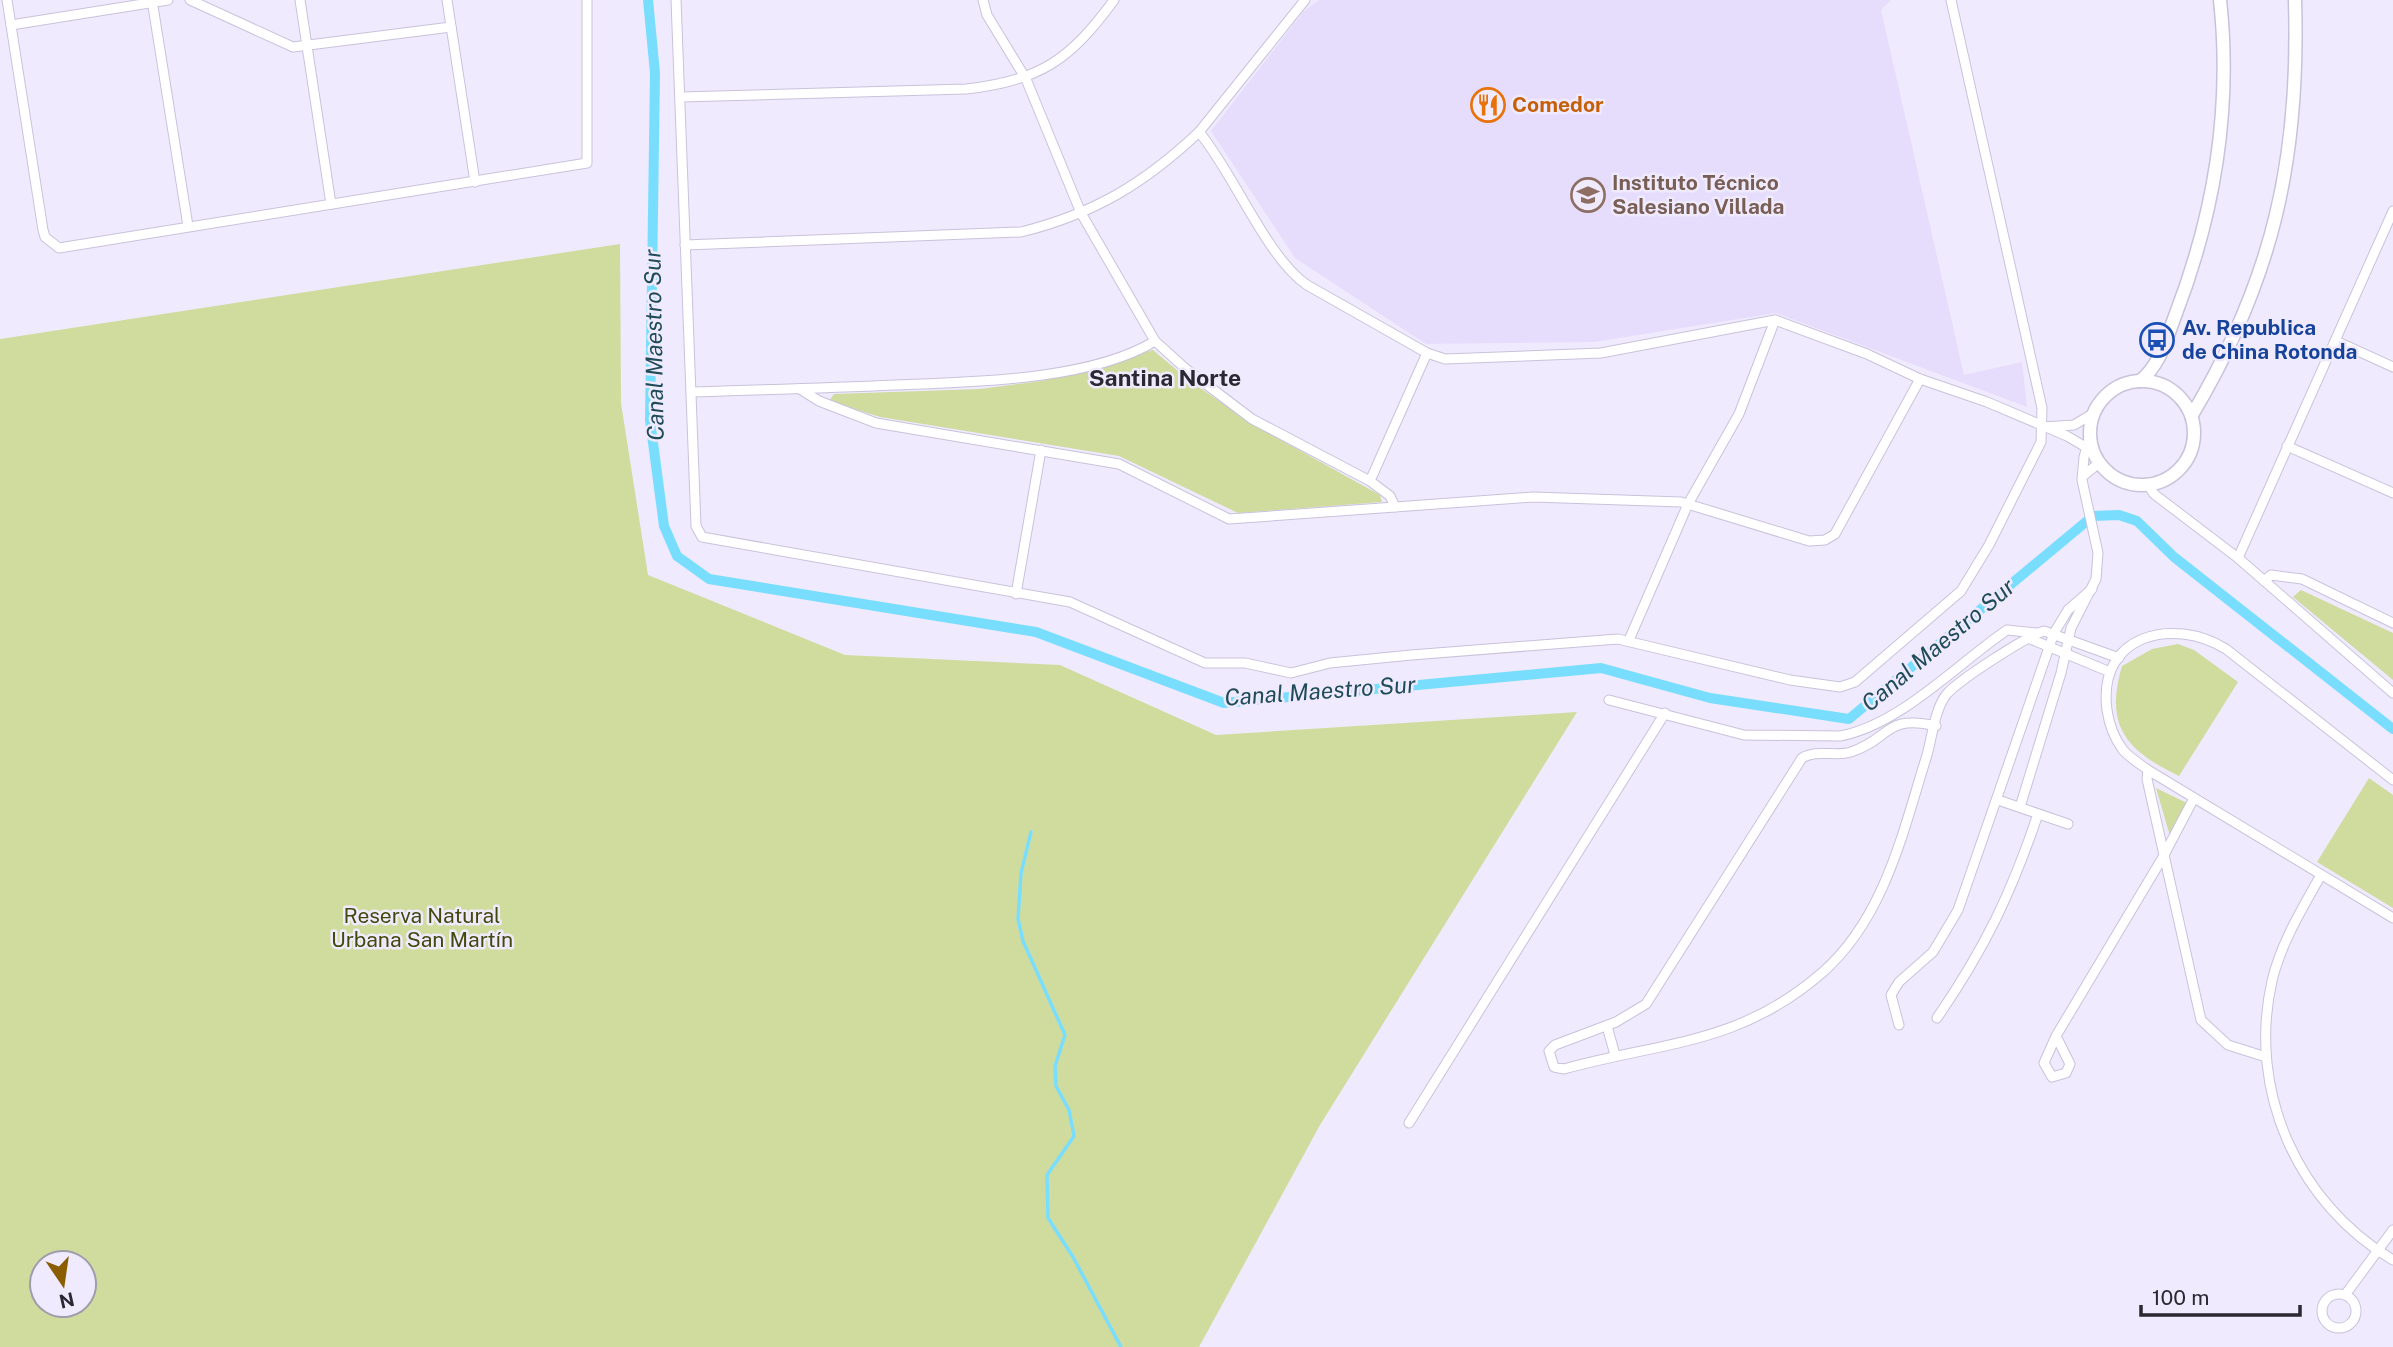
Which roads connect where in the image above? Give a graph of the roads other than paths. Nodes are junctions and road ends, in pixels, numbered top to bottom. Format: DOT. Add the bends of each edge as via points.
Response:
graph roads {
  1 [pos="7,0"];
  2 [pos="168,0"];
  3 [pos="190,0"];
  4 [pos="300,0"];
  5 [pos="447,0"];
  6 [pos="587,0"];
  7 [pos="676,0"];
  8 [pos="983,0"];
  9 [pos="1114,0"];
  10 [pos="1305,0"];
  11 [pos="1951,0"];
  12 [pos="2220,0"];
  13 [pos="2295,0"];
  14 [pos="152,1"];
  15 [pos="11,25"];
  16 [pos="451,27"];
  17 [pos="307,47"];
  18 [pos="1026,79"];
  19 [pos="681,97"];
  20 [pos="1199,132"];
  21 [pos="475,182"];
  22 [pos="331,204"];
  23 [pos="2393,211"];
  24 [pos="1081,213"];
  25 [pos="188,226"];
  26 [pos="2389,231"];
  27 [pos="685,245"];
  28 [pos="1775,320"];
  29 [pos="1155,341"];
  30 [pos="2336,341"];
  31 [pos="1427,353"];
  32 [pos="2393,367"];
  33 [pos="1920,379"];
  34 [pos="2140,381"];
  35 [pos="800,389"];
  36 [pos="692,392"];
  37 [pos="2094,413"];
  38 [pos="2192,415"];
  39 [pos="2074,425"];
  40 [pos="2043,427"];
  41 [pos="2071,438"];
  42 [pos="2287,446"];
  43 [pos="1041,450"];
  44 [pos="2092,450"];
  45 [pos="2083,476"];
  46 [pos="1370,481"];
  47 [pos="2148,485"];
  48 [pos="2393,493"];
  49 [pos="1688,504"];
  50 [pos="1395,507"];
  51 [pos="2238,558"];
  52 [pos="2264,581"];
  53 [pos="2092,589"];
  54 [pos="1016,594"];
  55 [pos="2393,622"];
  56 [pos="2038,633"];
  57 [pos="2054,633"];
  58 [pos="2028,638"];
  59 [pos="2068,639"];
  60 [pos="1629,640"];
  61 [pos="2049,648"];
  62 [pos="2065,655"];
  63 [pos="2119,658"];
  64 [pos="2110,672"];
  65 [pos="2393,692"];
  66 [pos="1609,700"];
  67 [pos="1665,713"];
  68 [pos="1936,726"];
  69 [pos="2148,770"];
  70 [pos="2393,780"];
  71 [pos="2194,798"];
  72 [pos="1998,800"];
  73 [pos="2020,807"];
  74 [pos="2038,814"];
  75 [pos="2068,824"];
  76 [pos="2163,857"];
  77 [pos="2320,875"];
  78 [pos="2393,918"];
  79 [pos="1937,1018"];
  80 [pos="1899,1024"];
  81 [pos="1607,1026"];
  82 [pos="2056,1036"];
  83 [pos="1615,1055"];
  84 [pos="2266,1058"];
  85 [pos="1409,1123"];
  86 [pos="2393,1230"];
  87 [pos="2378,1251"];
  88 [pos="2393,1260"];
  89 [pos="2345,1295"];
  1 -- 15 [label="street"];
  2 -- 14 [label="street"];
  3 -- 17 [label="street" via="284,45"];
  4 -- 17 [label="street"];
  5 -- 16 [label="street"];
  6 -- 21 [label="street" via="587,163"];
  7 -- 19 [label="street"];
  8 -- 18 [label="street" via="987,15"];
  9 -- 18 [label="street" via="1063,56"];
  10 -- 20 [label="street"];
  11 -- 40 [label="street"];
  12 -- 34 [label="main road" via="2224,65 2221,143 2208,216 2163,348"];
  13 -- 38 [label="main road" via="2294,122 2265,259 2242,320"];
  14 -- 15 [label="street"];
  14 -- 25 [label="street"];
  15 -- 25 [label="street" via="46,237 60,248"];
  16 -- 17 [label="street"];
  16 -- 21 [label="street"];
  17 -- 22 [label="street"];
  18 -- 19 [label="street" via="966,89"];
  18 -- 24 [label="street"];
  19 -- 27 [label="street"];
  20 -- 24 [label="street" via="1143,180"];
  20 -- 31 [label="street" via="1301,281"];
  21 -- 22 [label="street"];
  22 -- 25 [label="street"];
  23 -- 26 [label="street"];
  24 -- 27 [label="street" via="1003,234"];
  24 -- 29 [label="street"];
  26 -- 30 [label="street"];
  27 -- 36 [label="street"];
  28 -- 31 [label="street" via="1601,353 1450,359"];
  28 -- 33 [label="street"];
  28 -- 49 [label="street" via="1739,414"];
  29 -- 35 [label="street" via="1082,366 1023,377"];
  29 -- 46 [label="street" via="1252,419"];
  30 -- 32 [label="street"];
  30 -- 42 [label="street"];
  31 -- 46 [label="street"];
  33 -- 40 [label="street"];
  33 -- 49 [label="street" via="1832,537 1808,541"];
  34 -- 37 [label="main road" via="2111,391"];
  34 -- 38 [label="main road" via="2163,385"];
  35 -- 36 [label="street"];
  35 -- 43 [label="street" via="876,423"];
  36 -- 54 [label="street" via="696,526 702,537"];
  37 -- 39 [label="street"];
  37 -- 44 [label="main road"];
  38 -- 47 [label="main road" via="2193,446 2187,460 2163,481"];
  39 -- 40 [label="street"];
  39 -- 41 [label="street"];
  40 -- 41 [label="street"];
  40 -- 60 [label="street" via="2041,442 2022,481 1961,591 1849,685 1790,680"];
  41 -- 44 [label="street"];
  42 -- 48 [label="street"];
  42 -- 51 [label="street"];
  43 -- 50 [label="street" via="1128,467 1229,519"];
  43 -- 54 [label="street"];
  44 -- 45 [label="street"];
  44 -- 45 [label="street"];
  44 -- 47 [label="main road" via="2116,478"];
  45 -- 53 [label="street" via="2098,560"];
  46 -- 50 [label="street" via="1390,496"];
  47 -- 51 [label="street"];
  49 -- 50 [label="street" via="1546,496"];
  49 -- 60 [label="street"];
  51 -- 52 [label="street"];
  52 -- 55 [label="street" via="2271,575 2302,579"];
  52 -- 65 [label="street"];
  53 -- 57 [label="street" via="2068,610"];
  53 -- 59 [label="street"];
  54 -- 60 [label="street" via="1076,604 1205,663 1245,663 1291,673 1330,663 1411,655"];
  56 -- 57 [label="street"];
  56 -- 58 [label="street"];
  56 -- 67 [label="street" via="2007,630 1908,705 1854,733 1744,735"];
  57 -- 59 [label="street"];
  57 -- 61 [label="street"];
  58 -- 61 [label="street"];
  58 -- 68 [label="street" via="1954,688 1943,701"];
  59 -- 62 [label="street"];
  59 -- 63 [label="street"];
  61 -- 62 [label="street"];
  61 -- 72 [label="street"];
  62 -- 64 [label="street"];
  62 -- 73 [label="street"];
  63 -- 64 [label="street"];
  63 -- 70 [label="street" via="2128,646 2154,634 2188,632 2215,642"];
  64 -- 69 [label="street" via="2106,704 2112,731 2125,752"];
  66 -- 67 [label="street"];
  67 -- 85 [label="street"];
  68 -- 81 [label="street" via="1899,723 1849,753 1802,758 1650,998 1639,1010"];
  68 -- 83 [label="street" via="1890,871 1839,956 1780,1005 1739,1027 1685,1043"];
  69 -- 71 [label="street"];
  69 -- 76 [label="street"];
  71 -- 76 [label="street"];
  71 -- 77 [label="street"];
  72 -- 73 [label="street"];
  72 -- 80 [label="street" via="1958,910 1933,952 1891,995"];
  73 -- 74 [label="street"];
  74 -- 75 [label="street"];
  74 -- 79 [label="street" via="1996,923"];
  76 -- 82 [label="street"];
  76 -- 84 [label="street" via="2201,1020 2228,1045"];
  77 -- 78 [label="street"];
  77 -- 84 [label="street" via="2276,968"];
  81 -- 83 [label="street"];
  81 -- 83 [label="street" via="1555,1045 1549,1057 1554,1067 1564,1069"];
  84 -- 87 [label="street" via="2278,1115 2293,1156 2326,1206"];
  86 -- 87 [label="street"];
  87 -- 88 [label="street"];
  87 -- 89 [label="street"];
}
